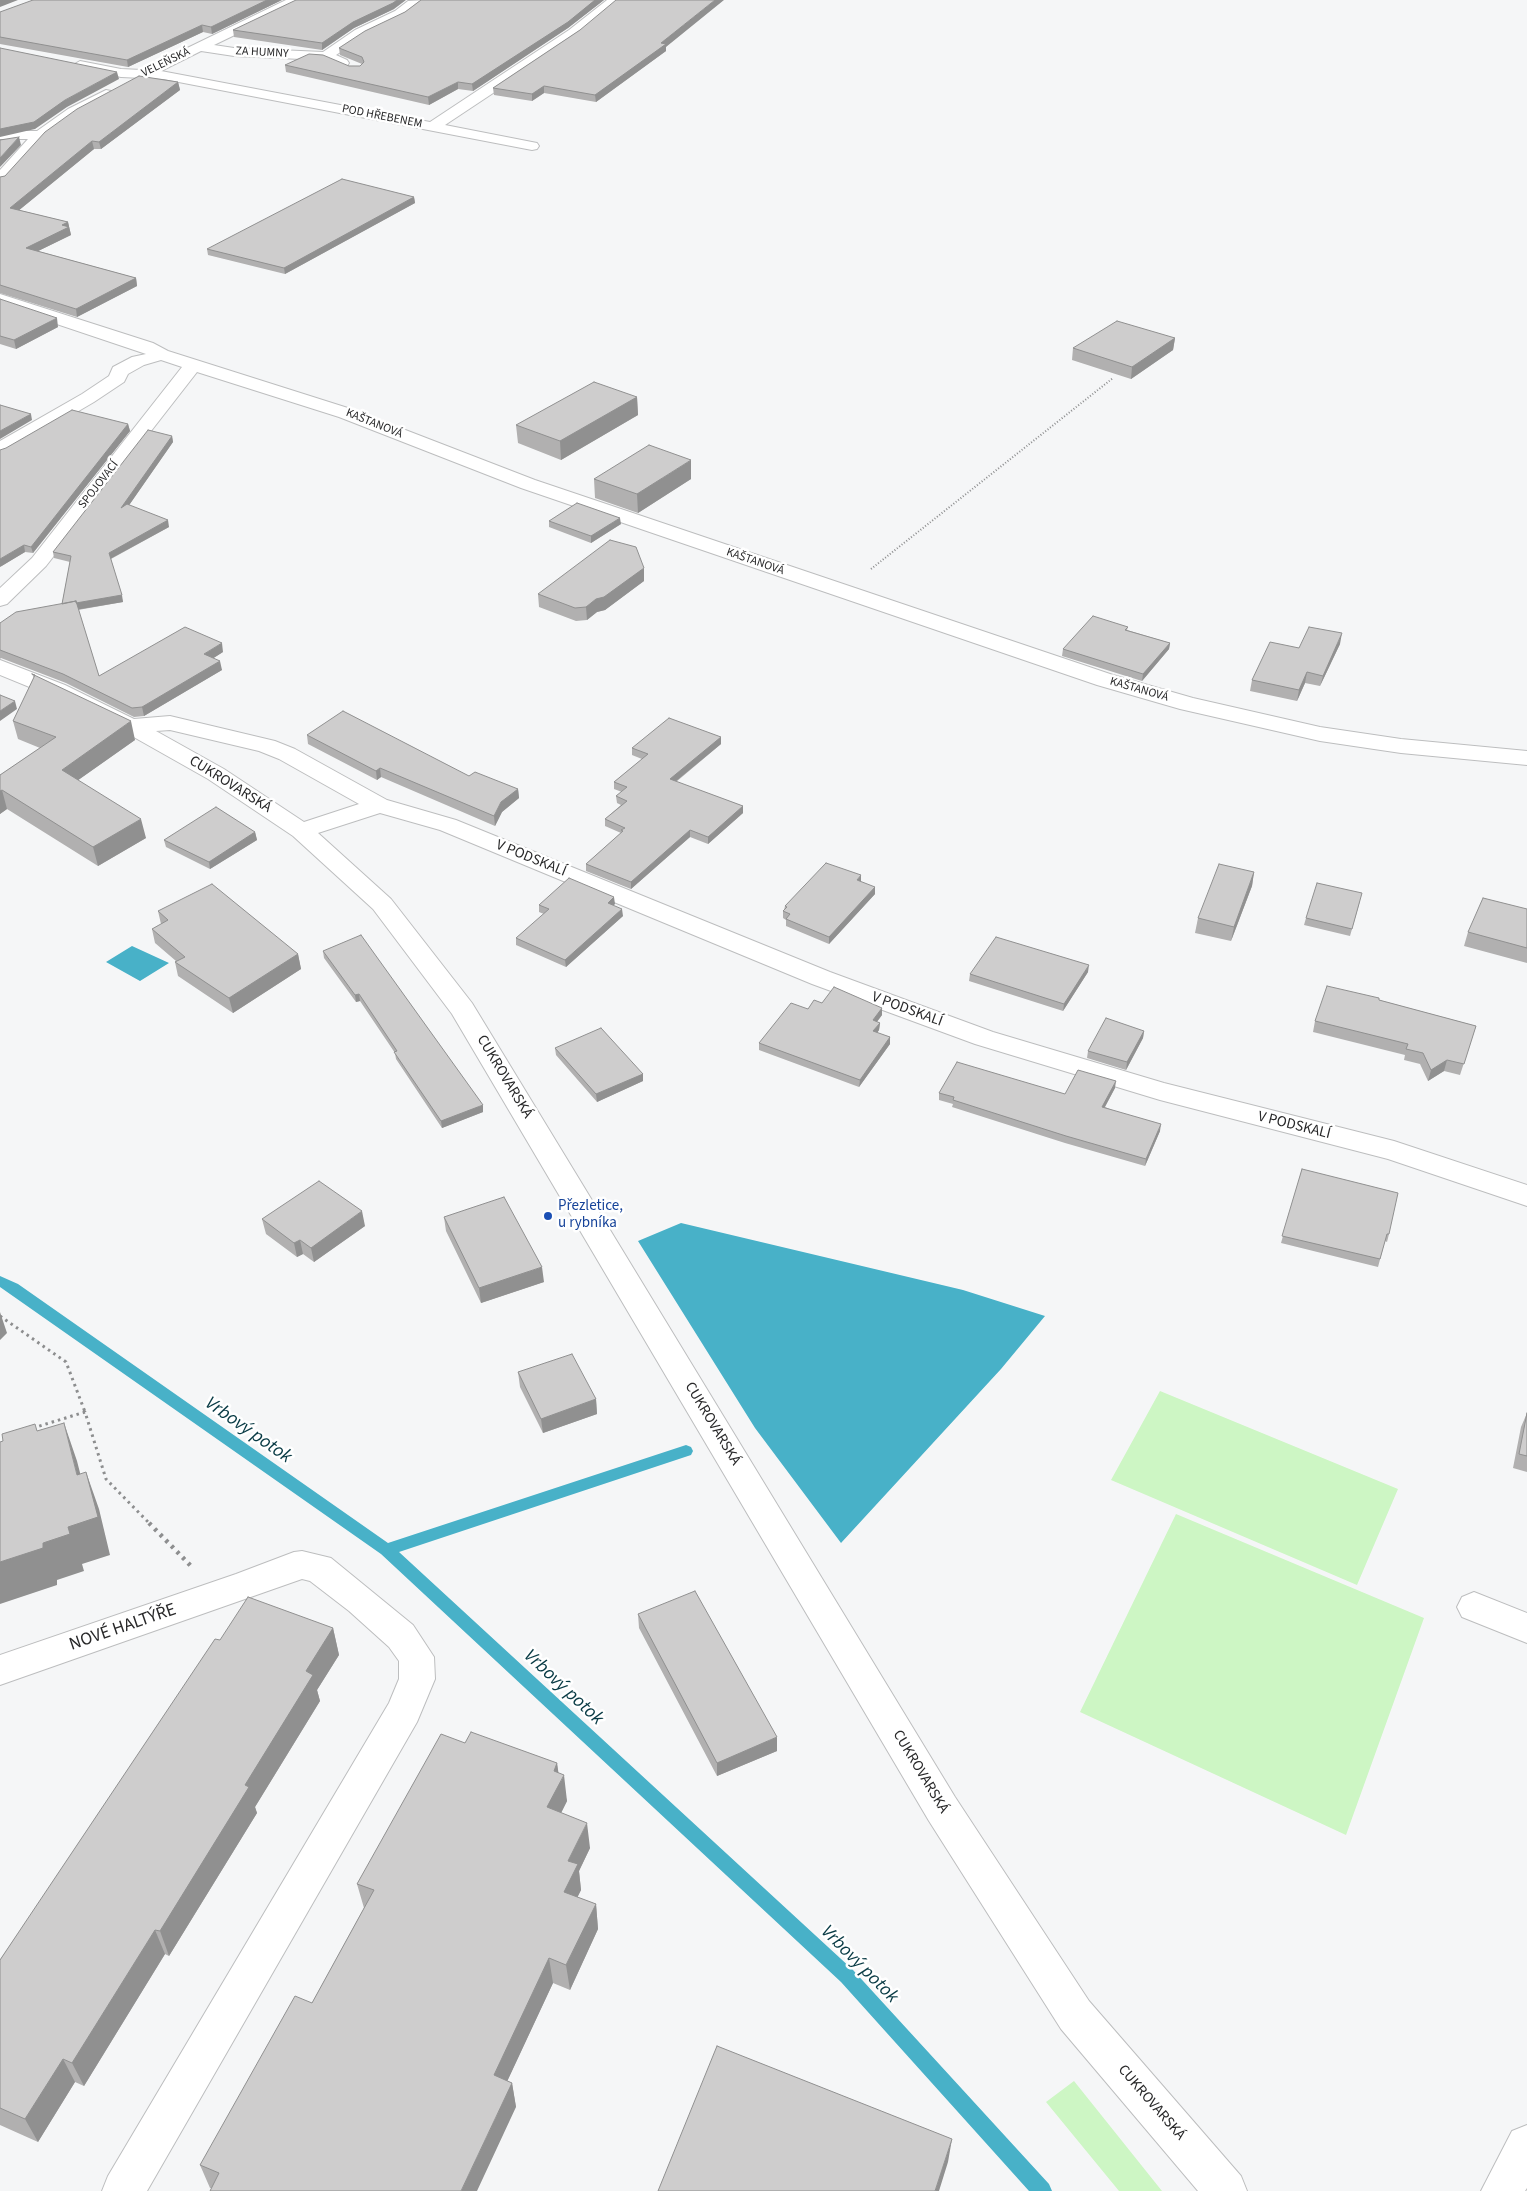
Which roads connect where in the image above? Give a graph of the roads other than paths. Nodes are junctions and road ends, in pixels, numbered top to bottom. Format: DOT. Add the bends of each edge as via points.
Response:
graph roads {
  1 [pos="296,0"];
  2 [pos="422,0"];
  3 [pos="615,0"];
  4 [pos="198,47"];
  5 [pos="326,56"];
  6 [pos="65,62"];
  7 [pos="356,68"];
  8 [pos="141,75"];
  9 [pos="432,127"];
  10 [pos="0,135"];
  11 [pos="40,135"];
  12 [pos="0,142"];
  13 [pos="532,146"];
  14 [pos="0,179"];
  15 [pos="0,299"];
  16 [pos="162,355"];
  17 [pos="193,365"];
  18 [pos="0,450"];
  19 [pos="0,600"];
  20 [pos="0,667"];
  21 [pos="131,726"];
  22 [pos="1527,758"];
  23 [pos="379,805"];
  24 [pos="301,831"];
  25 [pos="1527,1196"];
  26 [pos="1474,1607"];
  27 [pos="1527,1628"];
  28 [pos="0,1670"];
  29 [pos="1527,2146"];
  30 [pos="122,2191"];
  31 [pos="1226,2191"];
  32 [pos="1502,2191"];
  1 -- 4 [label="street, VELEŇSKÁ"];
  2 -- 5 [label="street" via="360,33"];
  3 -- 9 [label="street, POD HŘEBENEM" via="574,33"];
  4 -- 5 [label="street, ZA HUMNY"];
  4 -- 8 [label="street, VELEŇSKÁ"];
  5 -- 7 [label="street, ZA HUMNY"];
  6 -- 8 [label="street, POD HŘEBENEM"];
  8 -- 9 [label="street, POD HŘEBENEM" via="163,75"];
  8 -- 11 [label="street, VELEŇSKÁ" via="73,112"];
  9 -- 13 [label="street"];
  10 -- 11 [label="street"];
  11 -- 12 [label="street"];
  11 -- 14 [label="street, VELEŇSKÁ"];
  15 -- 16 [label="street, KAŠTANOVÁ" via="147,347"];
  16 -- 17 [label="street, KAŠTANOVÁ"];
  16 -- 18 [label="street" via="138,361 119,371 118,378 88,398"];
  17 -- 19 [label="street, SPOJOVACÍ" via="39,562"];
  17 -- 22 [label="street, KAŠTANOVÁ" via="345,413 528,484 1104,680 1188,704 1320,734 1401,746"];
  20 -- 21 [label="street, CUKROVARSKÁ"];
  21 -- 23 [label="street, V PODSKALÍ" via="170,724 267,746"];
  21 -- 24 [label="street, CUKROVARSKÁ" via="216,774"];
  23 -- 24 [label="street"];
  23 -- 25 [label="street, V PODSKALÍ" via="448,825 822,978 984,1038 1160,1091 1394,1151"];
  24 -- 31 [label="street, CUKROVARSKÁ" via="382,904 463,1009 974,1859 1075,2015"];
  26 -- 27 [label="street"];
  28 -- 30 [label="street, NOVÉ HALTÝŘE" via="294,1566 319,1568 401,1636 416,1657 417,1679 404,1711"];
  29 -- 32 [label="street"];
}
